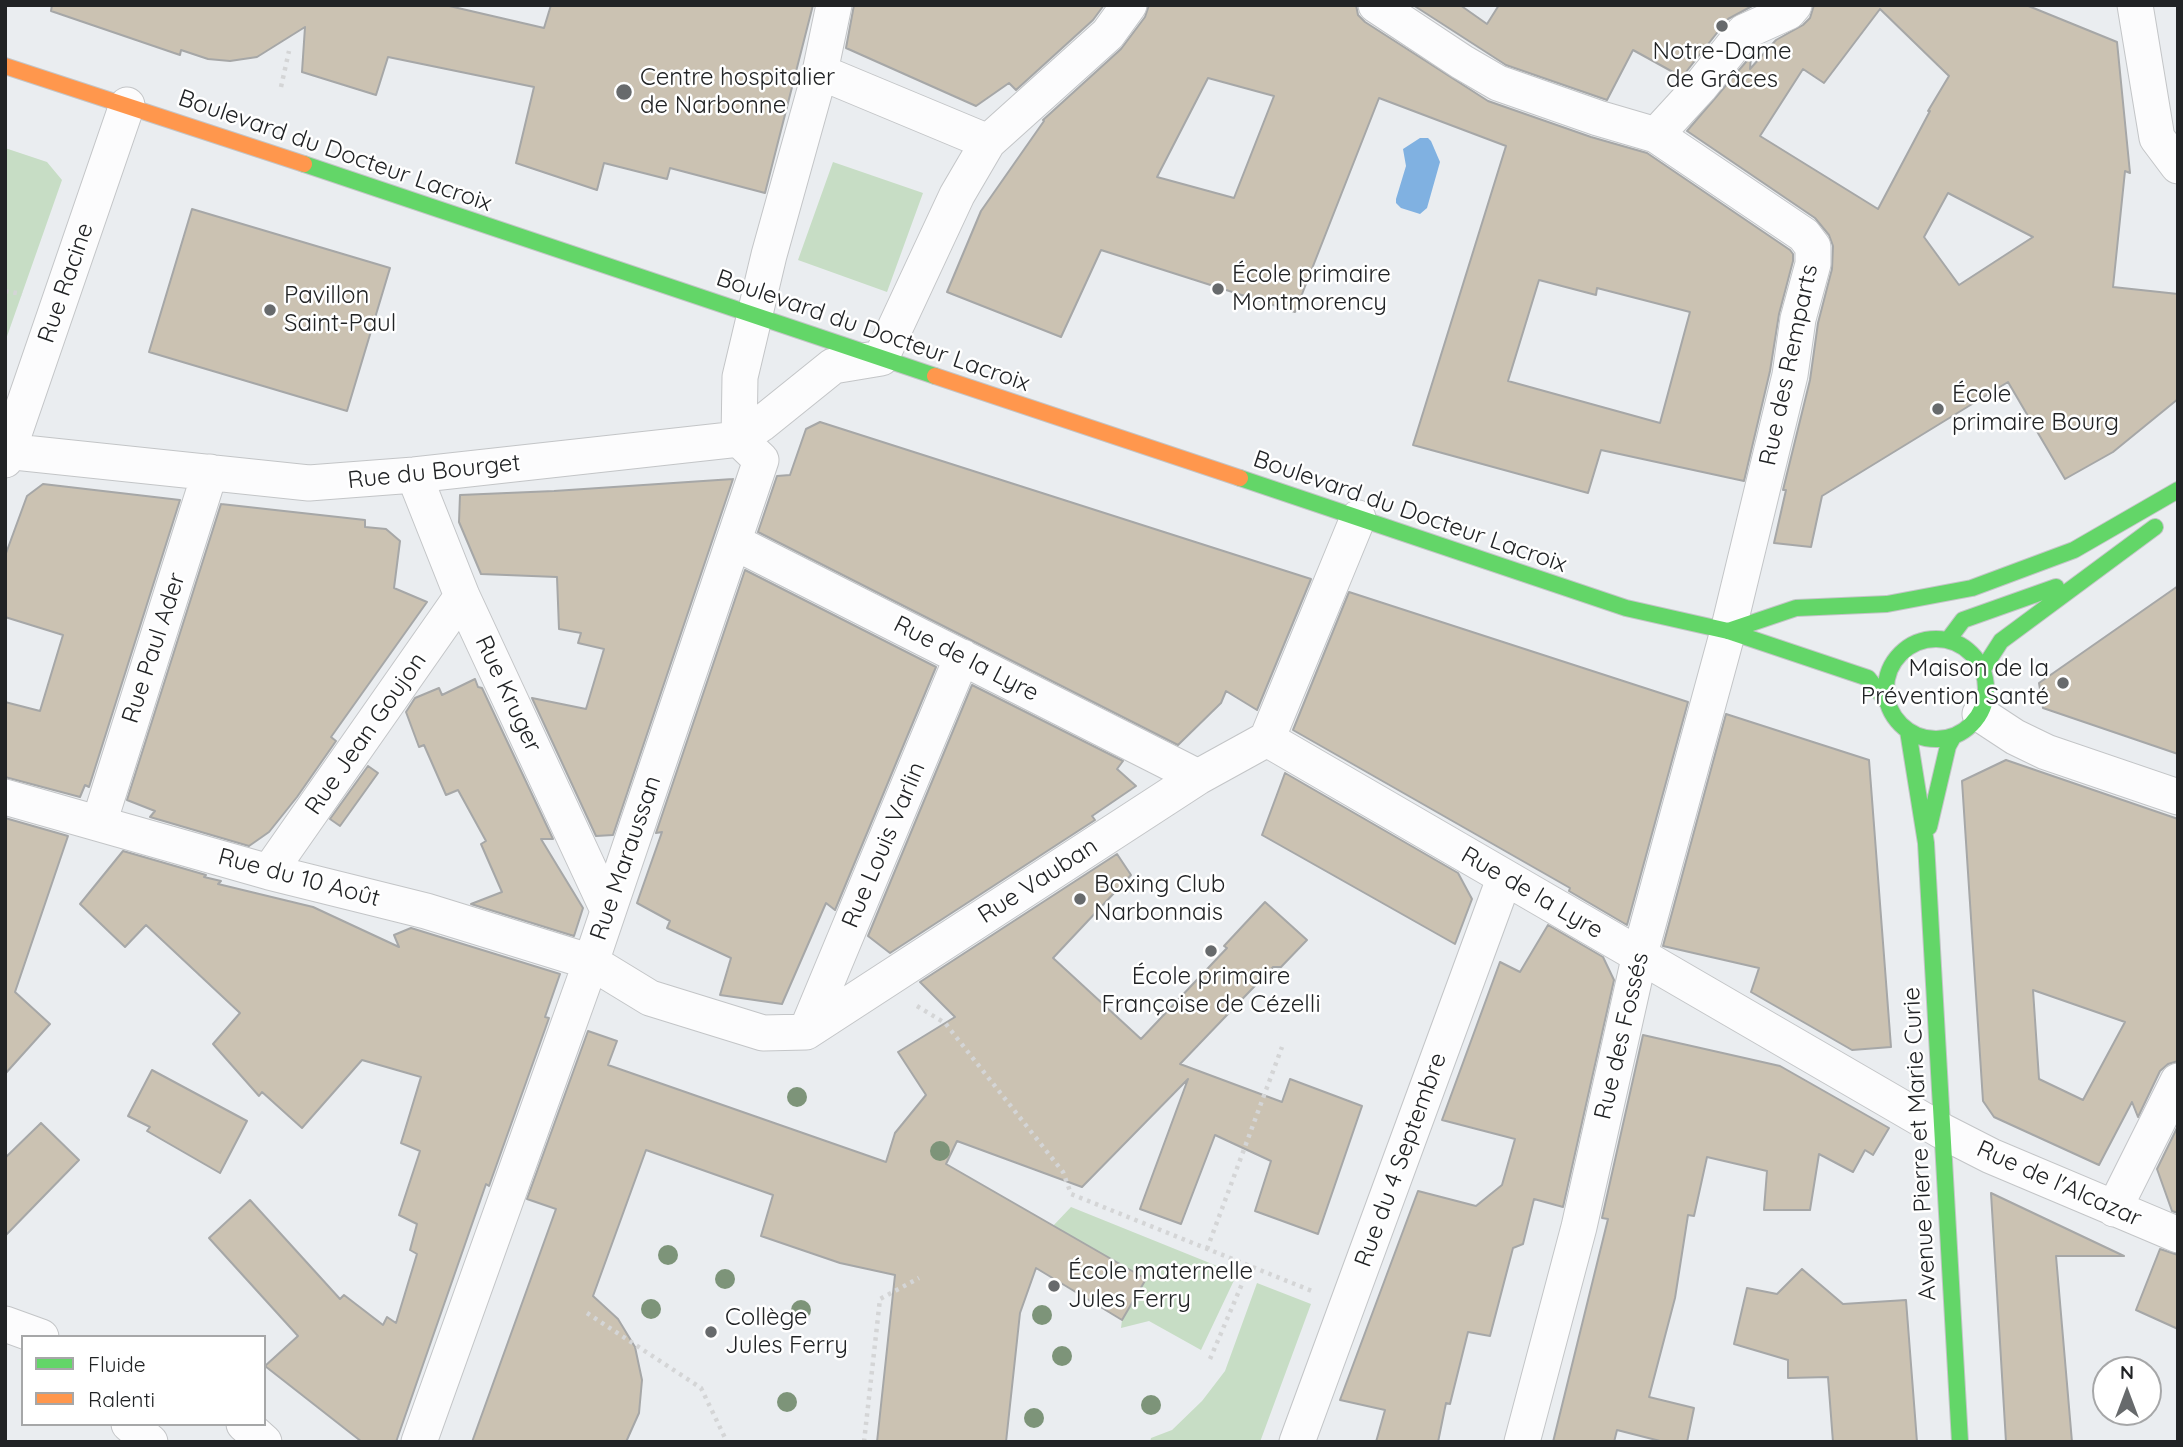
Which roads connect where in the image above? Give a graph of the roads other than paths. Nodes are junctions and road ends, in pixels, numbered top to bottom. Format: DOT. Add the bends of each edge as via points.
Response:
graph roads {
  1 [pos="834,5"];
  2 [pos="1129,5"];
  3 [pos="1376,5"];
  4 [pos="1794,5"];
  5 [pos="2135,5"];
  6 [pos="5,66"];
  7 [pos="820,72"];
  8 [pos="127,105"];
  9 [pos="1656,135"];
  10 [pos="988,142"];
  11 [pos="2178,166"];
  12 [pos="755,316"];
  13 [pos="881,358"];
  14 [pos="738,439"];
  15 [pos="6,454"];
  16 [pos="210,472"];
  17 [pos="414,475"];
  18 [pos="2178,489"];
  19 [pos="1358,518"];
  20 [pos="2167,518"];
  21 [pos="734,542"];
  22 [pos="2094,573"];
  23 [pos="462,596"];
  24 [pos="1728,631"];
  25 [pos="1783,631"];
  26 [pos="1900,634"];
  27 [pos="1948,640"];
  28 [pos="1917,642"];
  29 [pos="962,657"];
  30 [pos="1983,669"];
  31 [pos="1887,702"];
  32 [pos="1980,714"];
  33 [pos="1908,731"];
  34 [pos="1953,737"];
  35 [pos="1267,739"];
  36 [pos="1198,777"];
  37 [pos="5,797"];
  38 [pos="2178,797"];
  39 [pos="99,823"];
  40 [pos="1926,843"];
  41 [pos="269,872"];
  42 [pos="1504,879"];
  43 [pos="608,910"];
  44 [pos="1640,954"];
  45 [pos="591,962"];
  46 [pos="806,1032"];
  47 [pos="2178,1082"];
  48 [pos="1942,1131"];
  49 [pos="2114,1209"];
  50 [pos="2178,1235"];
  51 [pos="5,1324"];
  52 [pos="35,1335"];
  53 [pos="5,1342"];
  54 [pos="21,1352"];
  55 [pos="132,1426"];
  56 [pos="246,1426"];
  57 [pos="150,1442"];
  58 [pos="264,1442"];
  59 [pos="419,1442"];
  60 [pos="1297,1442"];
  61 [pos="1522,1442"];
  62 [pos="1960,1442"];
  1 -- 7 [label="street"];
  2 -- 10 [label="street" via="1108,34"];
  3 -- 9 [label="street" via="1498,83"];
  4 -- 9 [label="street" via="1744,32"];
  5 -- 11 [label="street" via="2157,138"];
  6 -- 8 [label="main road, Boulevard du Docteur Lacroix"];
  7 -- 10 [label="street"];
  7 -- 12 [label="street"];
  8 -- 12 [label="main road, Boulevard du Docteur Lacroix"];
  8 -- 15 [label="street, Rue Racine"];
  9 -- 24 [label="street, Rue des Remparts" via="1804,235 1813,247 1814,264 1798,319 1790,375"];
  10 -- 13 [label="street" via="957,195"];
  12 -- 13 [label="main road, Boulevard du Docteur Lacroix"];
  12 -- 14 [label="street" via="740,377"];
  13 -- 14 [label="street" via="832,366"];
  13 -- 19 [label="main road, Boulevard du Docteur Lacroix"];
  14 -- 17 [label="street, Rue du Bourget"];
  14 -- 21 [label="street, Rue Maraussan" via="761,460"];
  15 -- 16 [label="street, Rue du Bourget"];
  16 -- 17 [label="street, Rue du Bourget" via="309,483"];
  16 -- 39 [label="street, Rue Paul Ader"];
  17 -- 23 [label="street, Rue Kruger"];
  18 -- 24 [label="main road" via="2074,550 1972,588 1887,604 1796,608"];
  19 -- 24 [label="main road, Boulevard du Docteur Lacroix" via="1626,608"];
  19 -- 35 [label="street"];
  20 -- 22 [label="main road"];
  21 -- 29 [label="street, Rue de la Lyre"];
  21 -- 43 [label="street, Rue Maraussan"];
  22 -- 27 [label="main road" via="1963,620"];
  22 -- 30 [label="main road" via="2001,641"];
  23 -- 41 [label="street, Rue Jean Goujon"];
  23 -- 43 [label="street, Rue Kruger"];
  24 -- 25 [label="main road, Boulevard du Docteur Lacroix"];
  24 -- 31 [label="main road, Boulevard du Docteur Lacroix" via="1868,678"];
  24 -- 44 [label="street, Rue des Fossés"];
  26 -- 28 [label="main road"];
  27 -- 28 [label="main road"];
  27 -- 30 [label="main road" via="1961,645"];
  28 -- 31 [label="main road" via="1892,664 1886,682"];
  29 -- 36 [label="street, Rue de la Lyre"];
  29 -- 46 [label="street, Rue Louis Varlin"];
  30 -- 32 [label="main road" via="1987,693"];
  31 -- 33 [label="main road"];
  32 -- 34 [label="main road"];
  32 -- 38 [label="street" via="2046,752"];
  33 -- 34 [label="main road" via="1927,739"];
  33 -- 40 [label="main road, Avenue Pierre et Marie Curie"];
  34 -- 40 [label="main road, Avenue Pierre et Marie Curie"];
  35 -- 36 [label="street, Rue Vauban"];
  35 -- 42 [label="street, Rue de la Lyre"];
  36 -- 46 [label="street, Rue Vauban"];
  37 -- 39 [label="street, Rue du 10 Août"];
  39 -- 41 [label="street, Rue du 10 Août"];
  40 -- 48 [label="main road, Avenue Pierre et Marie Curie"];
  41 -- 45 [label="street, Rue du 10 Août" via="426,911"];
  42 -- 44 [label="street, Rue de la Lyre"];
  42 -- 60 [label="street, Rue du 4 Septembre"];
  43 -- 45 [label="street, Rue Maraussan"];
  44 -- 48 [label="street, Rue de la Lyre"];
  44 -- 61 [label="street, Rue des Fossés" via="1579,1227"];
  45 -- 46 [label="street" via="650,998 763,1033"];
  45 -- 59 [label="street, Rue Maraussan"];
  47 -- 49 [label="street"];
  48 -- 49 [label="street, Rue de l'Alcazar"];
  48 -- 62 [label="main road, Avenue Pierre et Marie Curie"];
  49 -- 50 [label="street, Rue de l'Alcazar"];
  51 -- 52 [label="street"];
  53 -- 54 [label="street"];
  55 -- 57 [label="street"];
  56 -- 58 [label="street"];
}
